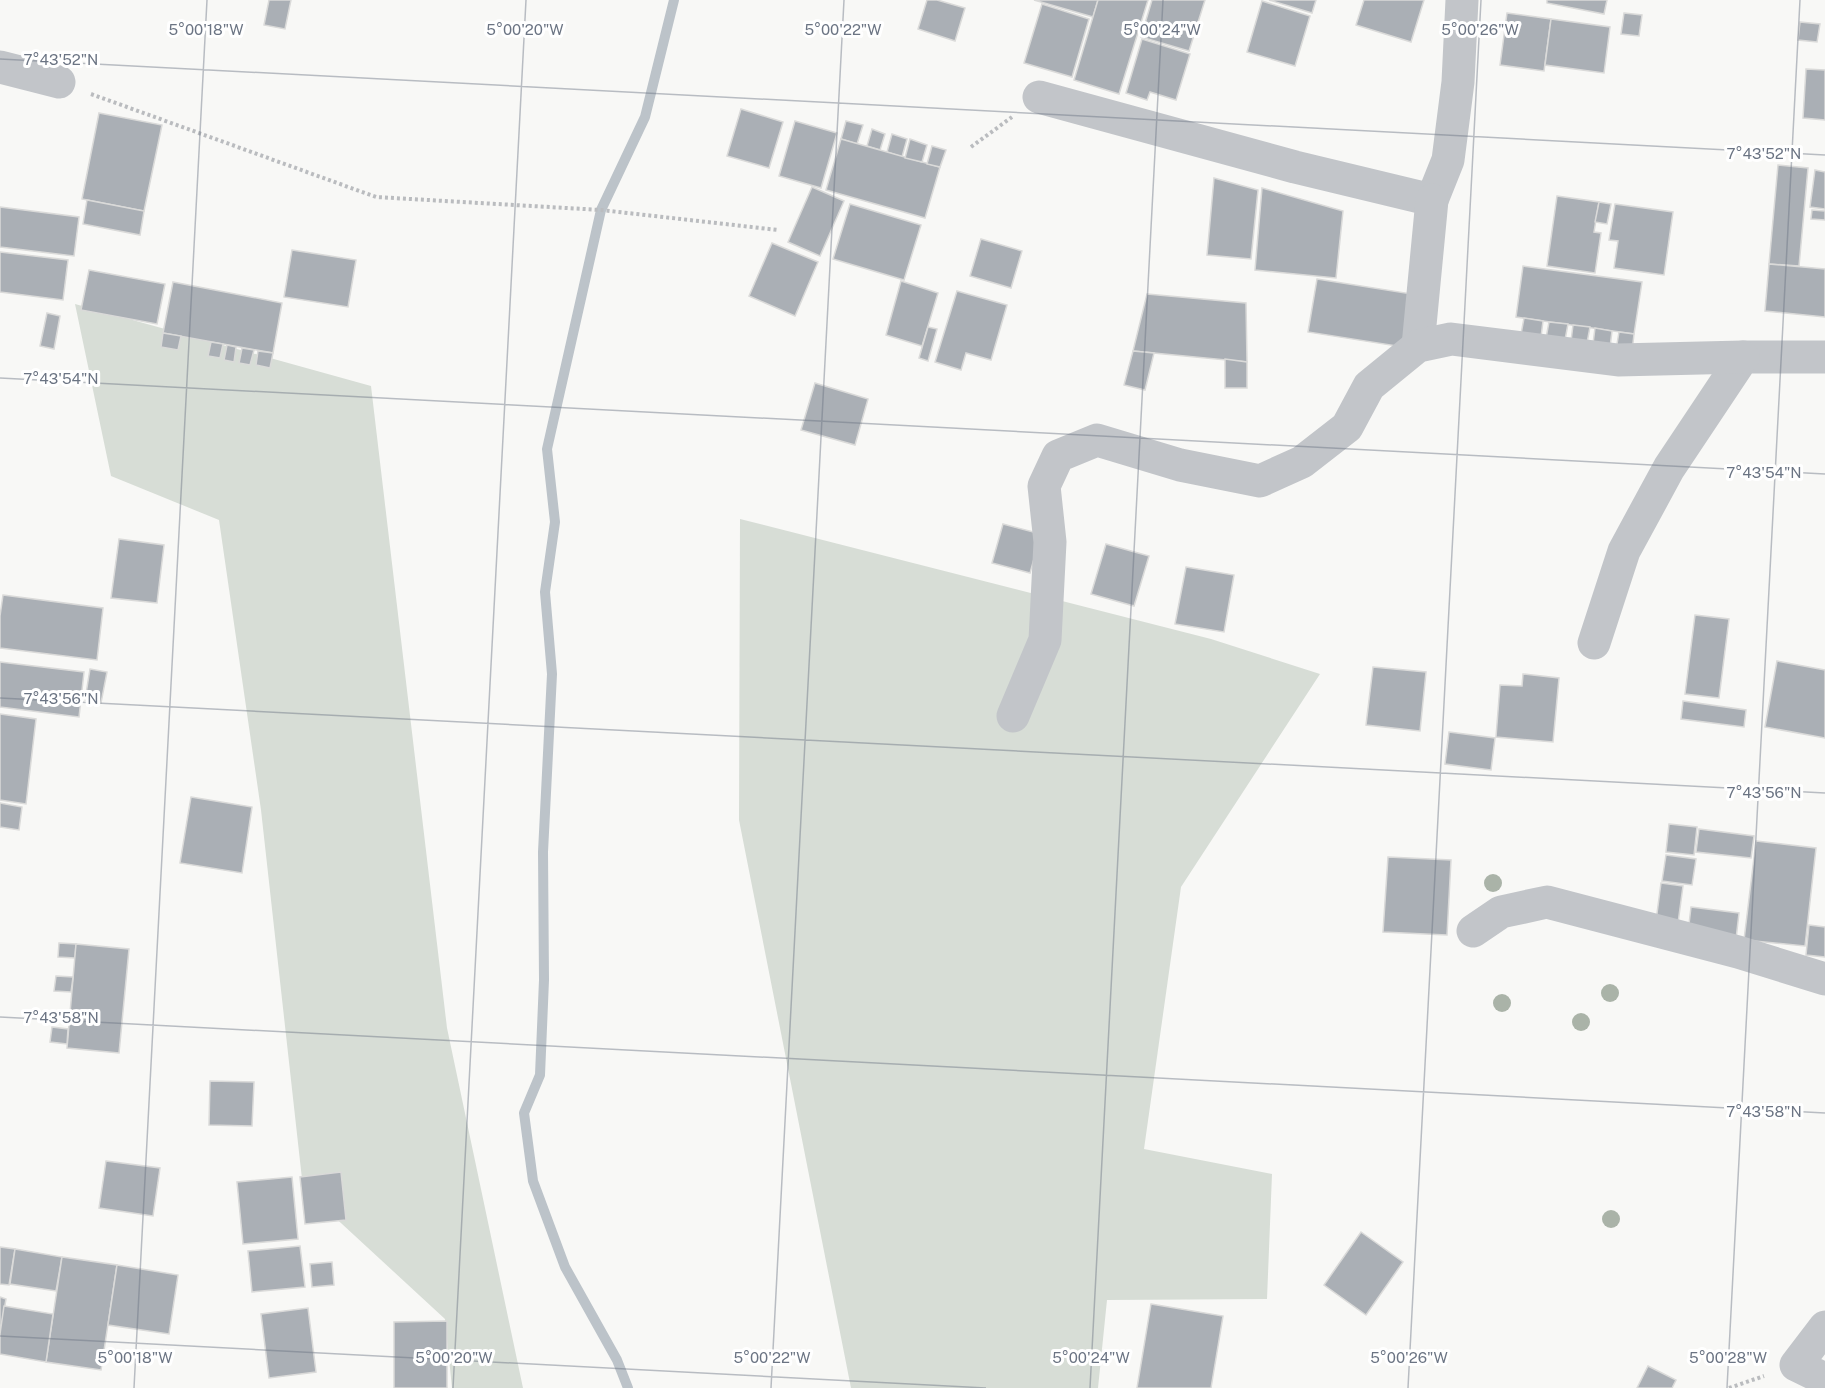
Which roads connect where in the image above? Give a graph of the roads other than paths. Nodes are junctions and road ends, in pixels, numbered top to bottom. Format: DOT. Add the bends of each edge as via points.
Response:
graph roads {
  1 [pos="1462,0"];
  2 [pos="0,67"];
  3 [pos="59,82"];
  4 [pos="1039,97"];
  5 [pos="1432,200"];
  6 [pos="1418,346"];
  7 [pos="1743,357"];
  8 [pos="1825,357"];
  9 [pos="1594,643"];
  10 [pos="1013,716"];
  11 [pos="1473,930"];
  12 [pos="1825,979"];
  13 [pos="1825,1327"];
  14 [pos="1825,1379"];
  1 -- 5 [label="street" via="1458,82 1448,160"];
  2 -- 3 [label="street"];
  4 -- 5 [label="street" via="1294,167"];
  5 -- 6 [label="street"];
  6 -- 7 [label="street" via="1451,339 1618,360"];
  6 -- 10 [label="street" via="1369,387 1347,427 1302,462 1260,481 1180,465 1097,440 1058,456 1044,486 1050,542 1045,640"];
  7 -- 8 [label="street"];
  7 -- 9 [label="street" via="1669,468 1624,551"];
  11 -- 12 [label="street" via="1501,912 1547,902"];
  13 -- 14 [label="street" via="1796,1365"];
}
